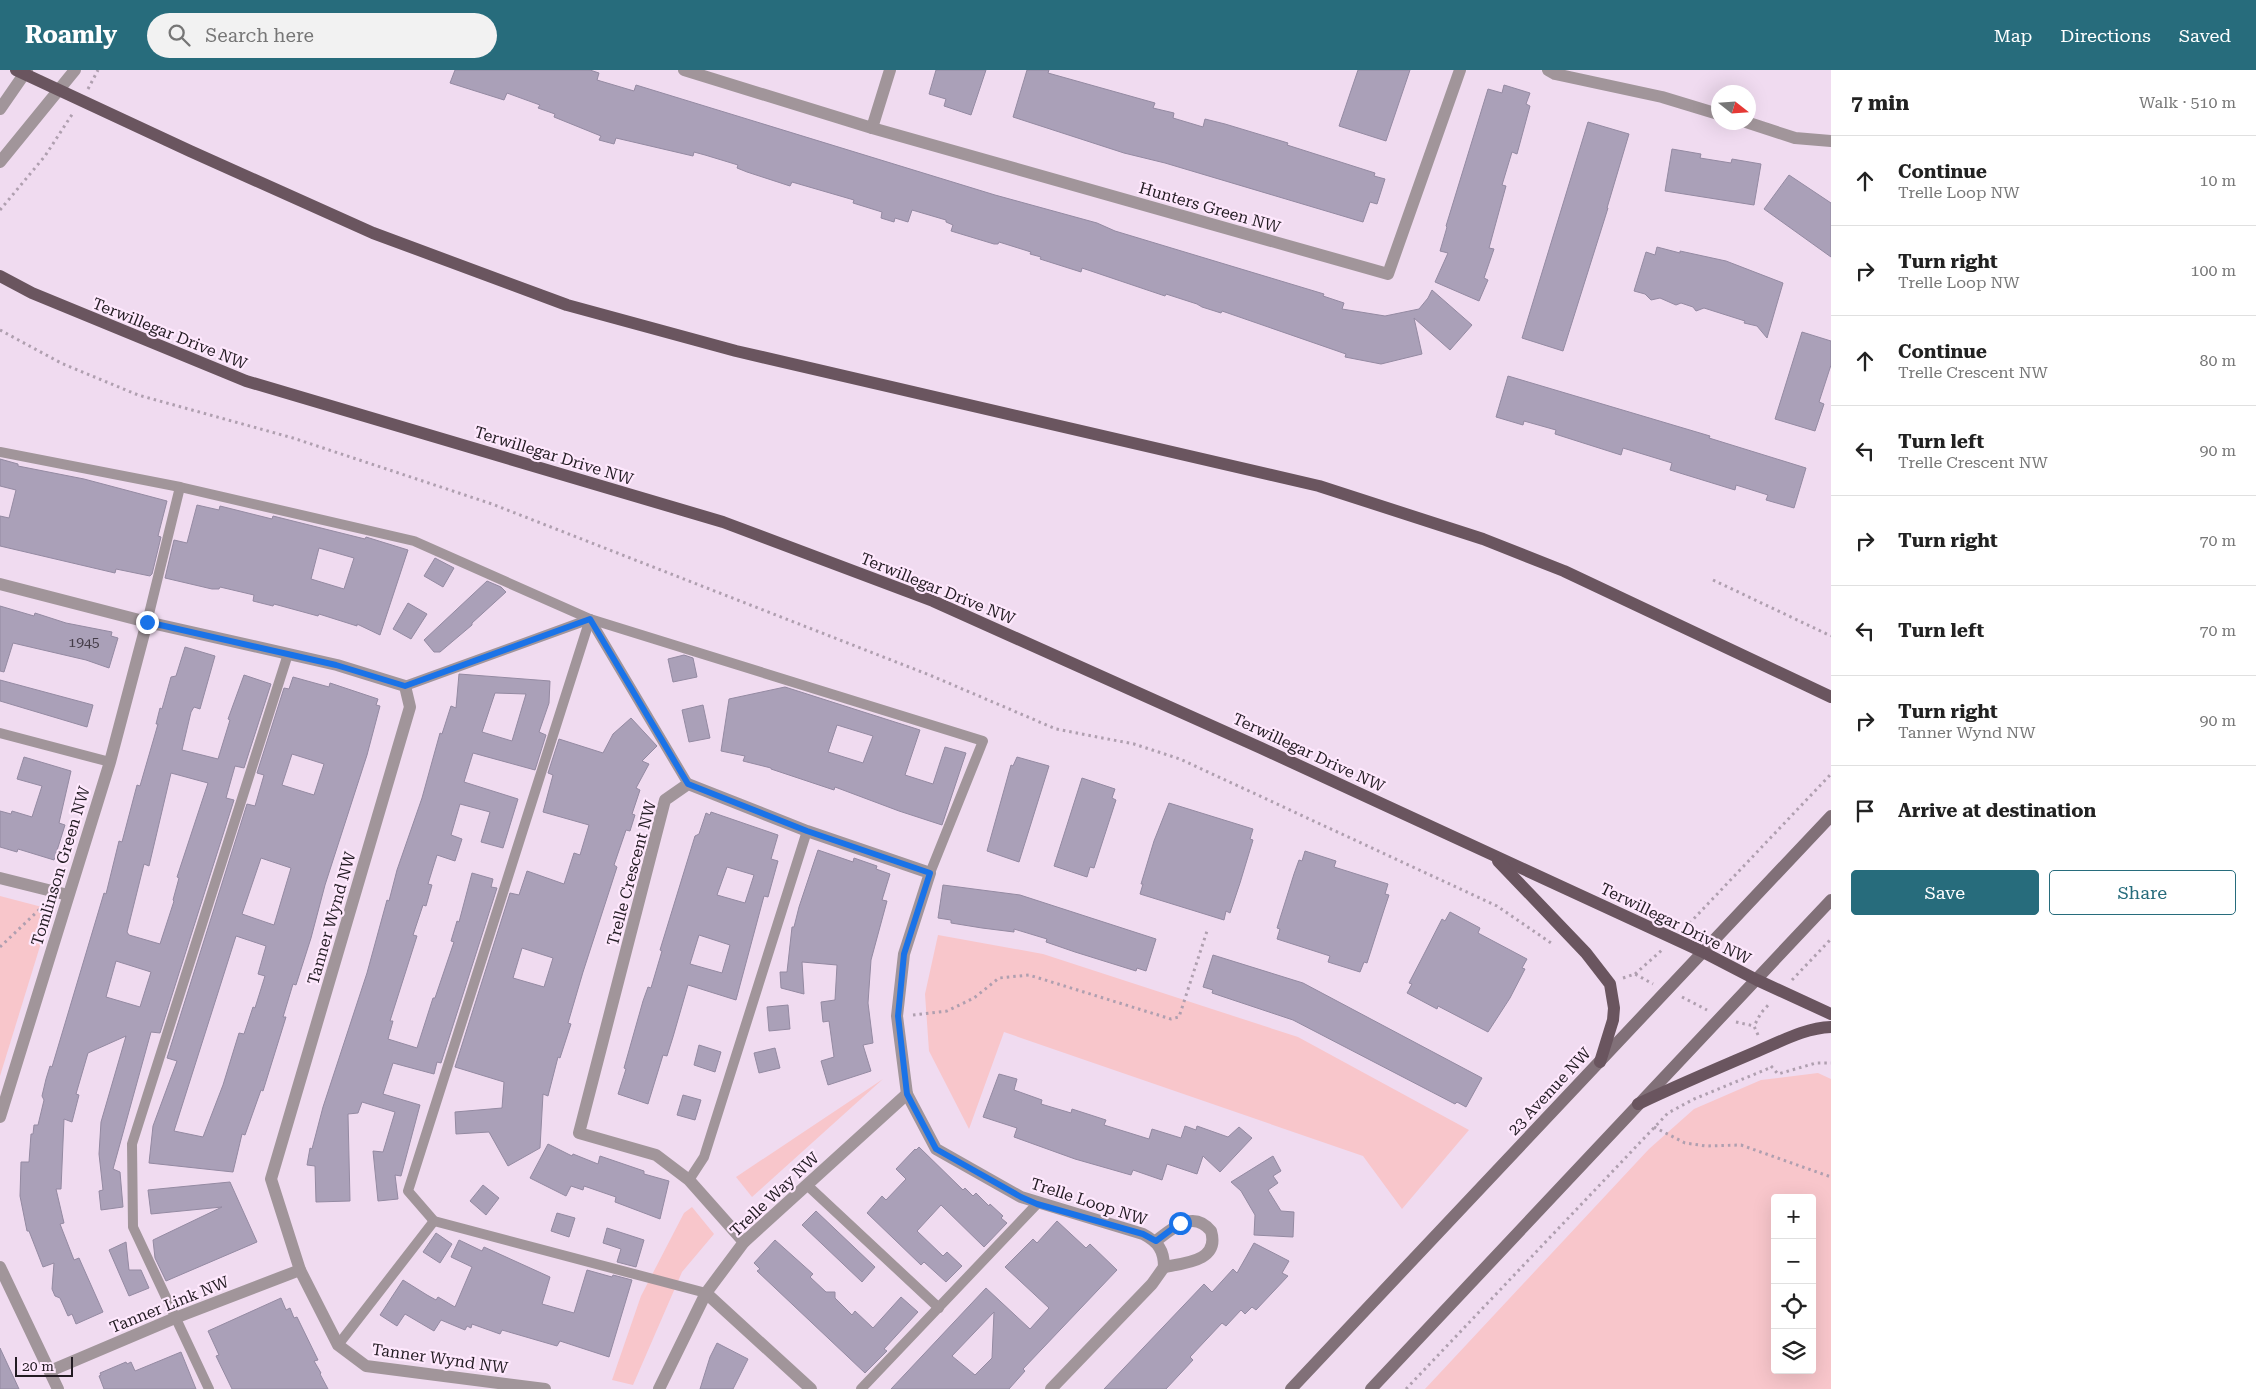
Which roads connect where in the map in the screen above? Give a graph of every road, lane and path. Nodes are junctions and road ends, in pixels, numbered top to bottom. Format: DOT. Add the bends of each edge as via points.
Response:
graph roads {
  1 [pos="75,70"];
  2 [pos="684,70"];
  3 [pos="890,70"];
  4 [pos="1460,70"];
  5 [pos="1548,70"];
  6 [pos="23,71"];
  7 [pos="59,91"];
  8 [pos="0,109"];
  9 [pos="1711,112"];
  10 [pos="1756,125"];
  11 [pos="65,128"];
  12 [pos="872,128"];
  13 [pos="1831,141"];
  14 [pos="0,162"];
  15 [pos="0,210"];
  16 [pos="0,276"];
  17 [pos="0,330"];
  18 [pos="0,452"];
  19 [pos="180,487"];
  20 [pos="1714,580"];
  21 [pos="0,584"];
  22 [pos="590,619"];
  23 [pos="147,622"];
  24 [pos="1831,636"];
  25 [pos="288,654"];
  26 [pos="405,686"];
  27 [pos="1831,696"];
  28 [pos="0,733"];
  29 [pos="110,762"];
  30 [pos="1831,774"];
  31 [pos="688,784"];
  32 [pos="1831,816"];
  33 [pos="807,831"];
  34 [pos="1493,855"];
  35 [pos="930,873"];
  36 [pos="0,878"];
  37 [pos="68,896"];
  38 [pos="1831,900"];
  39 [pos="42,907"];
  40 [pos="1695,919"];
  41 [pos="1207,931"];
  42 [pos="1831,939"];
  43 [pos="1556,946"];
  44 [pos="0,947"];
  45 [pos="1701,951"];
  46 [pos="1652,960"];
  47 [pos="1635,974"];
  48 [pos="1796,976"];
  49 [pos="1616,980"];
  50 [pos="1756,980"];
  51 [pos="1665,990"];
  52 [pos="1761,1013"];
  53 [pos="1831,1014"];
  54 [pos="898,1016"];
  55 [pos="1722,1017"];
  56 [pos="1754,1026"];
  57 [pos="1831,1027"];
  58 [pos="1757,1035"];
  59 [pos="1600,1062"];
  60 [pos="1831,1063"];
  61 [pos="907,1094"];
  62 [pos="1638,1104"];
  63 [pos="0,1117"];
  64 [pos="1654,1127"];
  65 [pos="1831,1177"];
  66 [pos="689,1180"];
  67 [pos="807,1185"];
  68 [pos="1037,1204"];
  69 [pos="434,1221"];
  70 [pos="1156,1241"];
  71 [pos="744,1242"];
  72 [pos="0,1267"];
  73 [pos="1164,1267"];
  74 [pos="300,1270"];
  75 [pos="706,1293"];
  76 [pos="939,1308"];
  77 [pos="174,1318"];
  78 [pos="338,1345"];
  79 [pos="50,1371"];
  80 [pos="58,1389"];
  81 [pos="209,1389"];
  82 [pos="545,1389"];
  83 [pos="659,1389"];
  84 [pos="811,1389"];
  85 [pos="861,1389"];
  86 [pos="1051,1389"];
  87 [pos="1291,1389"];
  88 [pos="1371,1389"];
  89 [pos="1406,1389"];
  1 -- 7 [label="street"];
  2 -- 12 [label="street"];
  3 -- 12 [label="street"];
  4 -- 12 [label="street, Hunters Green NW" via="1388,274"];
  5 -- 9 [label="street"];
  6 -- 7 [label="main road"];
  6 -- 8 [label="street"];
  7 -- 14 [label="street"];
  7 -- 27 [label="main road" via="373,233 567,305 736,352 1319,486 1483,539 1564,571"];
  10 -- 13 [label="street" via="1795,138"];
  11 -- 15 [label="path"];
  16 -- 34 [label="main road, Terwillegar Drive NW" via="246,382 723,522 933,601"];
  17 -- 43 [label="path" via="61,363 138,396 293,438 492,504 932,676 1056,729 1134,744 1180,759 1497,906"];
  18 -- 19 [label="lane"];
  19 -- 22 [label="lane" via="414,541"];
  19 -- 23 [label="lane"];
  20 -- 24 [label="path"];
  21 -- 23 [label="street"];
  22 -- 26 [label="lane"];
  22 -- 31 [label="lane"];
  22 -- 35 [label="lane" via="982,741"];
  22 -- 69 [label="lane" via="408,1191"];
  23 -- 25 [label="street"];
  23 -- 29 [label="street, Tomlinson Green NW"];
  25 -- 26 [label="street"];
  25 -- 77 [label="lane" via="132,1144 132,1227"];
  26 -- 74 [label="street, Tanner Wynd NW" via="410,707 270,1179"];
  28 -- 29 [label="lane"];
  29 -- 37 [label="street, Tomlinson Green NW"];
  30 -- 40 [label="path"];
  31 -- 33 [label="street"];
  31 -- 66 [label="street, Trelle Crescent NW" via="665,800 579,1133 656,1155"];
  32 -- 45 [label="main road, 23 Avenue NW"];
  33 -- 35 [label="street"];
  33 -- 66 [label="lane" via="704,1157"];
  34 -- 45 [label="main road, Terwillegar Drive NW"];
  34 -- 59 [label="main road" via="1586,953 1610,984 1613,1020"];
  35 -- 54 [label="street" via="904,954"];
  36 -- 37 [label="street"];
  37 -- 63 [label="street, Tomlinson Green NW"];
  38 -- 50 [label="main road"];
  39 -- 44 [label="path"];
  41 -- 54 [label="path" via="1179,1017 1171,1019 1029,975 999,978 974,998 947,1011"];
  42 -- 48 [label="path"];
  45 -- 50 [label="main road, Terwillegar Drive NW"];
  45 -- 51 [label="main road, 23 Avenue NW"];
  46 -- 47 [label="path"];
  47 -- 49 [label="path"];
  47 -- 51 [label="path"];
  50 -- 53 [label="main road, Terwillegar Drive NW"];
  50 -- 55 [label="main road"];
  51 -- 55 [label="path"];
  51 -- 59 [label="main road, 23 Avenue NW"];
  52 -- 56 [label="path"];
  54 -- 61 [label="street"];
  55 -- 56 [label="path"];
  55 -- 62 [label="main road"];
  56 -- 58 [label="path"];
  57 -- 62 [label="main road" via="1820,1027 1791,1037"];
  59 -- 87 [label="main road, 23 Avenue NW"];
  60 -- 64 [label="path" via="1816,1063 1778,1074 1772,1067 1675,1108"];
  61 -- 67 [label="street, Trelle Way NW"];
  61 -- 68 [label="street, Trelle Loop NW" via="936,1149"];
  62 -- 88 [label="main road"];
  64 -- 65 [label="path" via="1685,1143 1741,1145"];
  64 -- 89 [label="path"];
  66 -- 71 [label="street, Trelle Crescent NW"];
  67 -- 71 [label="street, Trelle Way NW"];
  67 -- 76 [label="lane"];
  68 -- 70 [label="street, Trelle Loop NW" via="1143,1234"];
  68 -- 76 [label="lane"];
  69 -- 75 [label="lane"];
  69 -- 78 [label="lane"];
  70 -- 73 [label="street, Trelle Loop NW" via="1162,1250"];
  70 -- 73 [label="street, Trelle Loop NW" via="1187,1221 1201,1222 1211,1231 1212,1244 1206,1255"];
  71 -- 75 [label="street, Trelle Way NW"];
  72 -- 79 [label="street"];
  73 -- 86 [label="street" via="1152,1284"];
  74 -- 77 [label="street, Tanner Link NW"];
  74 -- 78 [label="street, Tanner Wynd NW"];
  75 -- 83 [label="street, Trelle Way NW"];
  75 -- 84 [label="street"];
  76 -- 85 [label="lane"];
  77 -- 79 [label="street, Tanner Link NW"];
  77 -- 81 [label="lane"];
  78 -- 82 [label="street, Tanner Wynd NW" via="366,1366"];
  79 -- 80 [label="street"];
}
